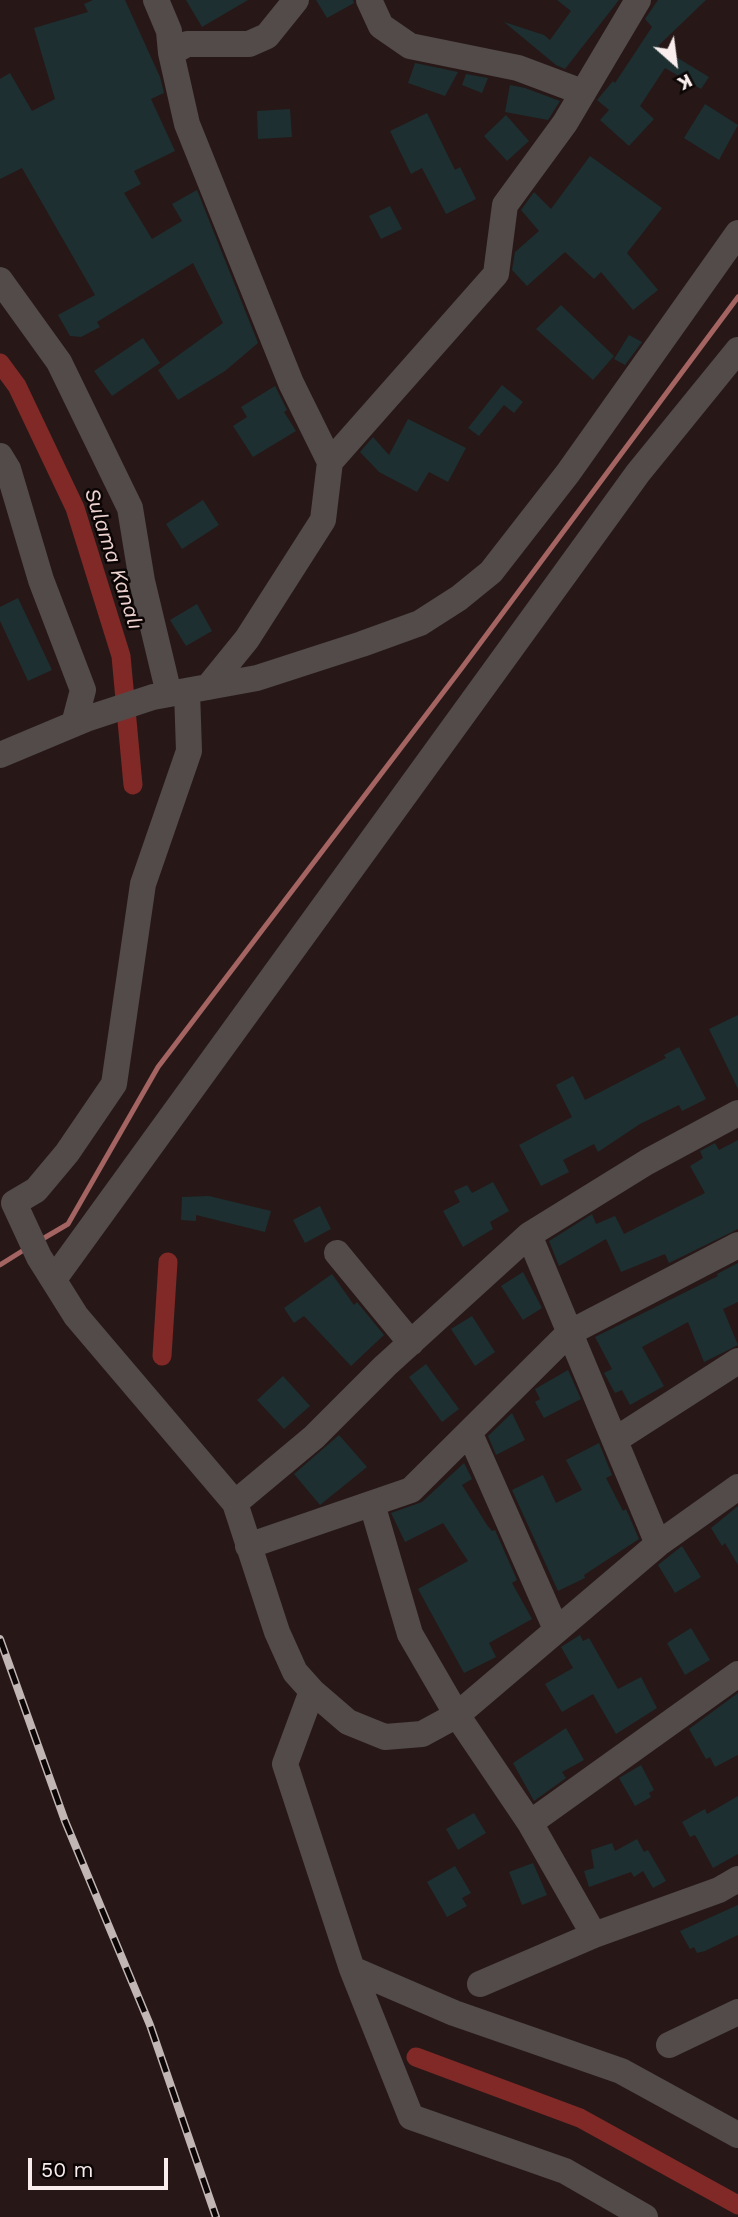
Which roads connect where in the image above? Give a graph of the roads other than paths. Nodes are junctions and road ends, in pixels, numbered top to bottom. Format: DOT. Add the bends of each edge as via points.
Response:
graph roads {
  1 [pos="156,0"];
  2 [pos="296,0"];
  3 [pos="369,0"];
  4 [pos="638,0"];
  5 [pos="171,53"];
  6 [pos="582,92"];
  7 [pos="738,233"];
  8 [pos="0,280"];
  9 [pos="738,350"];
  10 [pos="0,456"];
  11 [pos="330,462"];
  12 [pos="179,692"];
  13 [pos="80,721"];
  14 [pos="0,755"];
  15 [pos="738,1113"];
  16 [pos="529,1235"];
  17 [pos="738,1245"];
  18 [pos="337,1253"];
  19 [pos="54,1279"];
  20 [pos="569,1333"];
  21 [pos="411,1343"];
  22 [pos="738,1362"];
  23 [pos="470,1434"];
  24 [pos="615,1440"];
  25 [pos="738,1487"];
  26 [pos="235,1503"];
  27 [pos="372,1504"];
  28 [pos="659,1544"];
  29 [pos="248,1546"];
  30 [pos="556,1629"];
  31 [pos="738,1674"];
  32 [pos="312,1691"];
  33 [pos="457,1715"];
  34 [pos="530,1823"];
  35 [pos="738,1879"];
  36 [pos="594,1936"];
  37 [pos="352,1969"];
  38 [pos="480,1984"];
  39 [pos="738,2012"];
  40 [pos="668,2045"];
  41 [pos="738,2135"];
  42 [pos="645,2217"];
  1 -- 5 [label="street" via="169,31"];
  2 -- 5 [label="street" via="267,36 249,44 187,44"];
  3 -- 6 [label="street" via="381,26 410,46 518,68"];
  4 -- 6 [label="street"];
  5 -- 11 [label="street" via="192,137 291,383"];
  6 -- 11 [label="street" via="505,205 496,274"];
  7 -- 12 [label="street" via="568,473 491,572 420,623 257,678"];
  8 -- 12 [label="street" via="59,362 130,508 142,581"];
  9 -- 19 [label="street" via="638,474"];
  10 -- 13 [label="street" via="83,690"];
  11 -- 12 [label="street" via="323,520 261,618"];
  12 -- 13 [label="street"];
  12 -- 19 [label="street" via="189,751 143,884 114,1084 36,1190 14,1203"];
  13 -- 14 [label="street"];
  15 -- 16 [label="street" via="647,1162"];
  16 -- 20 [label="street"];
  16 -- 21 [label="street"];
  17 -- 20 [label="street"];
  18 -- 21 [label="street"];
  19 -- 26 [label="street" via="76,1316"];
  20 -- 23 [label="street"];
  20 -- 24 [label="street"];
  21 -- 26 [label="street" via="314,1437"];
  22 -- 24 [label="street"];
  23 -- 27 [label="street" via="411,1490"];
  23 -- 30 [label="street"];
  24 -- 28 [label="street"];
  25 -- 28 [label="street"];
  26 -- 29 [label="street"];
  27 -- 29 [label="street"];
  27 -- 33 [label="street" via="411,1633"];
  28 -- 30 [label="street"];
  29 -- 32 [label="street" via="276,1632 295,1672"];
  30 -- 33 [label="street"];
  31 -- 34 [label="street"];
  32 -- 33 [label="street" via="348,1722 385,1737 422,1734"];
  32 -- 37 [label="street" via="285,1764"];
  33 -- 34 [label="street"];
  34 -- 36 [label="street"];
  35 -- 36 [label="street"];
  36 -- 38 [label="street"];
  37 -- 41 [label="street" via="454,2014 621,2071"];
  37 -- 42 [label="street" via="411,2117 565,2171"];
  39 -- 40 [label="street"];
}
